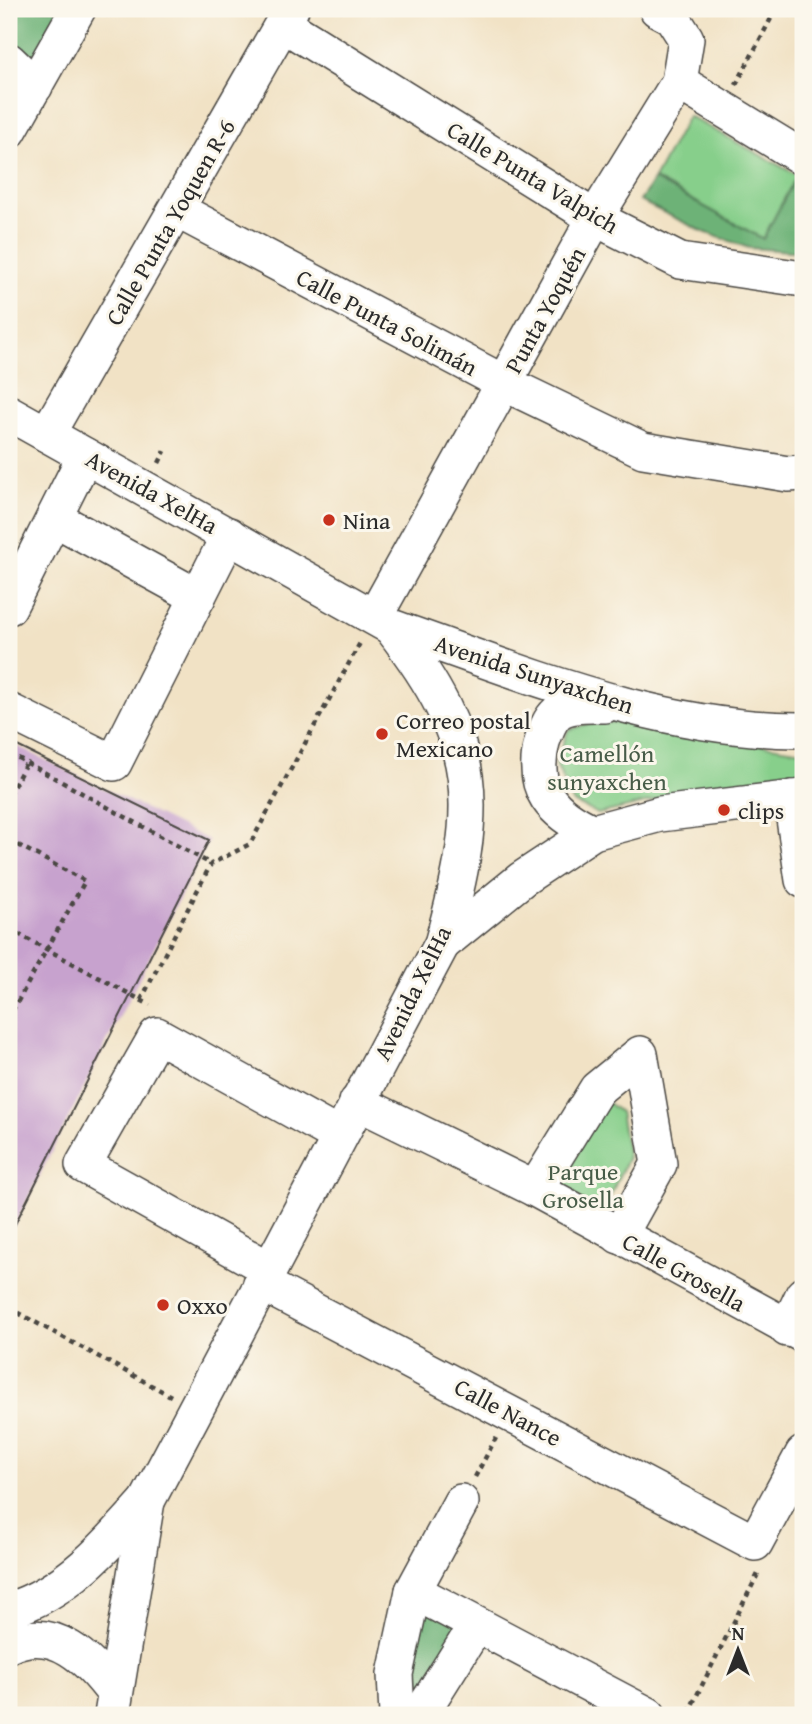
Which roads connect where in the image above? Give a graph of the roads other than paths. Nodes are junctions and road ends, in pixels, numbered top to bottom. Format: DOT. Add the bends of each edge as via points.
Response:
graph roads {
  1 [pos="78,9"];
  2 [pos="657,9"];
  3 [pos="287,16"];
  4 [pos="9,61"];
  5 [pos="679,82"];
  6 [pos="35,86"];
  7 [pos="9,131"];
  8 [pos="803,158"];
  9 [pos="177,210"];
  10 [pos="595,218"];
  11 [pos="803,279"];
  12 [pos="504,383"];
  13 [pos="9,413"];
  14 [pos="47,434"];
  15 [pos="85,456"];
  16 [pos="803,472"];
  17 [pos="54,518"];
  18 [pos="229,535"];
  19 [pos="198,597"];
  20 [pos="9,607"];
  21 [pos="383,622"];
  22 [pos="612,704"];
  23 [pos="9,711"];
  24 [pos="803,730"];
  25 [pos="797,797"];
  26 [pos="593,832"];
  27 [pos="803,880"];
  28 [pos="442,944"];
  29 [pos="357,1102"];
  30 [pos="339,1136"];
  31 [pos="534,1189"];
  32 [pos="619,1236"];
  33 [pos="265,1276"];
  34 [pos="803,1295"];
  35 [pos="795,1332"];
  36 [pos="803,1454"];
  37 [pos="147,1501"];
  38 [pos="461,1502"];
  39 [pos="412,1591"];
  40 [pos="9,1610"];
  41 [pos="476,1626"];
  42 [pos="9,1645"];
  43 [pos="114,1705"];
  44 [pos="656,1714"];
  45 [pos="397,1715"];
  46 [pos="420,1715"];
  1 -- 6 [label="street"];
  2 -- 5 [label="street, Punta Yoquén" via="672,17 686,39"];
  3 -- 9 [label="street, Calle Punta Yoquen R-6"];
  3 -- 10 [label="street, Calle Punta Valpich"];
  4 -- 6 [label="street"];
  5 -- 8 [label="street"];
  5 -- 10 [label="street, Punta Yoquén"];
  6 -- 7 [label="street"];
  9 -- 12 [label="street, Calle Punta Solimán"];
  9 -- 14 [label="street, Calle Punta Yoquen R-6"];
  10 -- 11 [label="street, Calle Punta Valpich" via="680,261"];
  10 -- 12 [label="street, Punta Yoquén"];
  12 -- 16 [label="street, Calle Punta Solimán" via="643,450 788,474"];
  12 -- 21 [label="street, Punta Yoquén"];
  13 -- 14 [label="street, Avenida XelHa"];
  14 -- 15 [label="street, Avenida XelHa"];
  15 -- 17 [label="street"];
  15 -- 18 [label="street, Avenida XelHa"];
  17 -- 19 [label="street"];
  17 -- 20 [label="street"];
  18 -- 19 [label="street"];
  18 -- 21 [label="street, Avenida XelHa"];
  19 -- 23 [label="street" via="114,763"];
  21 -- 22 [label="street, Avenida Sunyaxchen"];
  21 -- 28 [label="street, Avenida XelHa" via="419,662 460,742 469,782 467,837"];
  22 -- 24 [label="street, Avenida Sunyaxchen" via="766,730"];
  22 -- 26 [label="street" via="573,706 557,713 545,731 539,756 540,783 552,805 565,819"];
  25 -- 26 [label="street" via="660,814"];
  25 -- 27 [label="street"];
  26 -- 28 [label="street" via="522,879"];
  28 -- 29 [label="street, Avenida XelHa"];
  29 -- 30 [label="street, Avenida XelHa"];
  29 -- 31 [label="street, Calle Grosella"];
  30 -- 33 [label="street, Avenida XelHa"];
  30 -- 33 [label="street, Calle Nance" via="157,1035 83,1165"];
  31 -- 32 [label="street, Calle Grosella"];
  31 -- 32 [label="street" via="597,1089 640,1054 659,1164"];
  32 -- 35 [label="street, Calle Grosella"];
  33 -- 36 [label="street, Calle Nance" via="755,1544"];
  33 -- 37 [label="street, Avenida XelHa"];
  34 -- 35 [label="street, Calle Grosella"];
  37 -- 40 [label="street, Avenida XelHa" via="71,1576"];
  37 -- 43 [label="street"];
  38 -- 39 [label="street"];
  39 -- 41 [label="street"];
  39 -- 45 [label="street" via="395,1674"];
  41 -- 44 [label="street"];
  41 -- 46 [label="street"];
  42 -- 43 [label="street" via="26,1636 54,1640 93,1664"];
}
